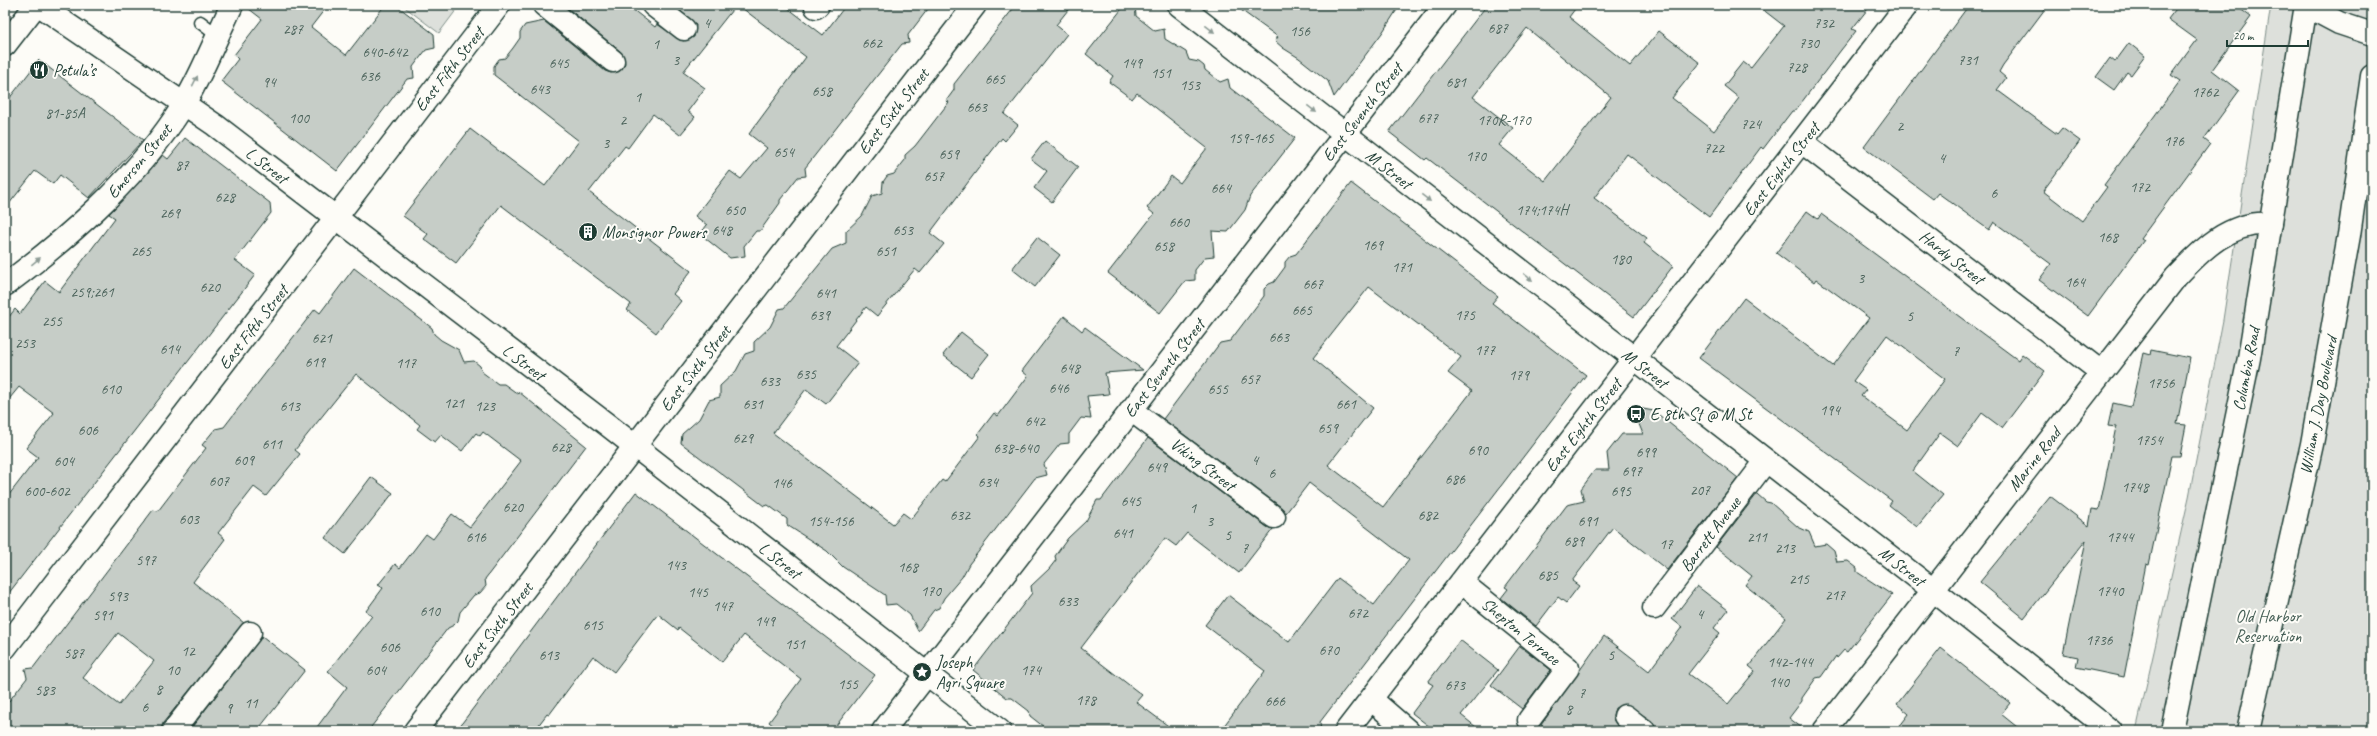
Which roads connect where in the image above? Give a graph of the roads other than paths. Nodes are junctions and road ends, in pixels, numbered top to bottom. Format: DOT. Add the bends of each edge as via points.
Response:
graph roads {
  1 [pos="38,5"];
  2 [pos="232,5"];
  3 [pos="499,5"];
  4 [pos="544,5"];
  5 [pos="653,5"];
  6 [pos="975,5"];
  7 [pos="1179,5"];
  8 [pos="1445,5"];
  9 [pos="1908,5"];
  10 [pos="2305,5"];
  11 [pos="684,29"];
  12 [pos="2372,34"];
  13 [pos="5,45"];
  14 [pos="613,61"];
  15 [pos="2372,76"];
  16 [pos="184,102"];
  17 [pos="1345,135"];
  18 [pos="1802,142"];
  19 [pos="336,219"];
  20 [pos="2271,224"];
  21 [pos="5,285"];
  22 [pos="1634,359"];
  23 [pos="2101,372"];
  24 [pos="1132,410"];
  25 [pos="634,446"];
  26 [pos="1766,461"];
  27 [pos="1274,517"];
  28 [pos="1461,582"];
  29 [pos="1933,590"];
  30 [pos="1654,608"];
  31 [pos="250,633"];
  32 [pos="5,648"];
  33 [pos="927,675"];
  34 [pos="1371,699"];
  35 [pos="1625,716"];
  36 [pos="1529,720"];
  37 [pos="173,731"];
  38 [pos="415,731"];
  39 [pos="883,731"];
  40 [pos="1000,731"];
  41 [pos="1346,731"];
  42 [pos="1408,731"];
  43 [pos="1644,731"];
  44 [pos="1824,731"];
  45 [pos="2111,731"];
  46 [pos="2172,731"];
  47 [pos="2248,731"];
  1 -- 13 [label="street"];
  1 -- 16 [label="street, L Street"];
  16 -- 2 [label="street, Emerson Street, one-way" via="209,29"];
  3 -- 19 [label="street, East Fifth Street"];
  4 -- 14 [label="street"];
  5 -- 11 [label="street"];
  6 -- 25 [label="street, East Sixth Street"];
  7 -- 17 [label="street, M Street, one-way"];
  8 -- 17 [label="street, East Seventh Street"];
  9 -- 18 [label="street, East Eighth Street"];
  10 -- 12 [label="street" via="2339,23"];
  10 -- 20 [label="street, Columbia Road"];
  15 -- 47 [label="street, William J. Day Boulevard" via="2348,242 2312,444"];
  16 -- 19 [label="street, L Street"];
  21 -- 16 [label="street, Emerson Street, one-way" via="65,237 121,185 164,132"];
  17 -- 22 [label="street, M Street, one-way"];
  17 -- 24 [label="street, East Seventh Street"];
  18 -- 22 [label="street, East Eighth Street"];
  18 -- 23 [label="street, Hardy Street"];
  19 -- 25 [label="street, L Street"];
  19 -- 32 [label="street, East Fifth Street"];
  20 -- 23 [label="street, Marine Road" via="2238,227 2210,244 2160,295"];
  20 -- 46 [label="street, Columbia Road" via="2250,358"];
  22 -- 26 [label="street, M Street"];
  22 -- 28 [label="street, East Eighth Street"];
  23 -- 29 [label="street, Marine Road"];
  24 -- 27 [label="street, Viking Street"];
  24 -- 33 [label="street, East Seventh Street"];
  25 -- 33 [label="street, L Street"];
  25 -- 38 [label="street, East Sixth Street"];
  26 -- 29 [label="street, M Street"];
  26 -- 30 [label="street, Barrett Avenue"];
  28 -- 34 [label="street, East Eighth Street"];
  28 -- 36 [label="street, Shepton Terrace" via="1568,668"];
  29 -- 44 [label="street, Marine Road"];
  29 -- 45 [label="street, M Street"];
  31 -- 37 [label="street"];
  33 -- 39 [label="street, East Seventh Street"];
  33 -- 40 [label="street, L Street"];
  34 -- 41 [label="street, East Eighth Street"];
  34 -- 42 [label="street"];
  35 -- 43 [label="street"];
}
